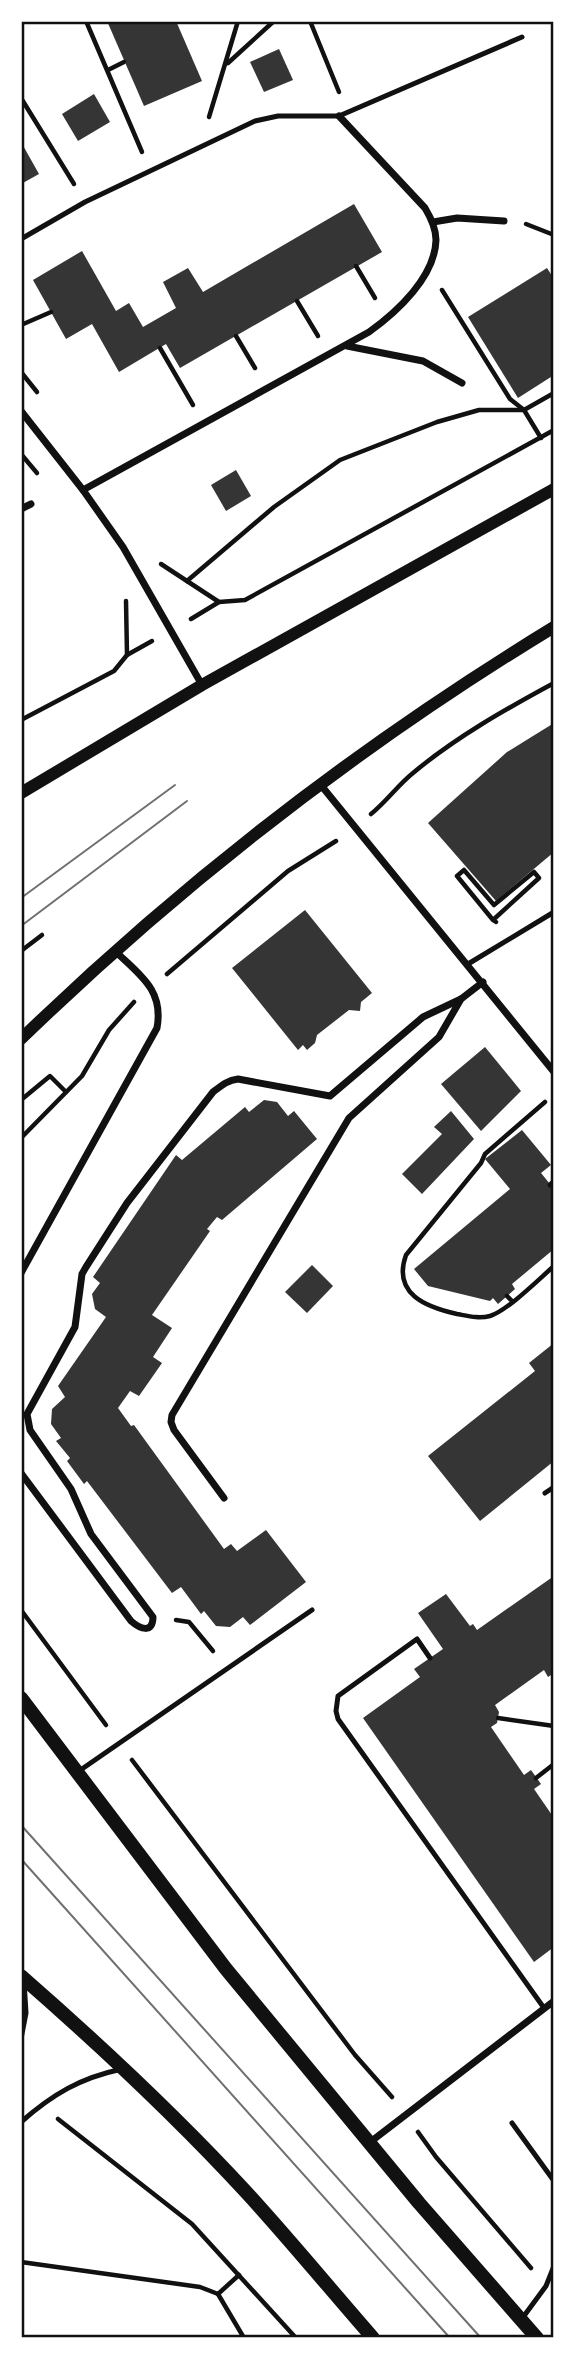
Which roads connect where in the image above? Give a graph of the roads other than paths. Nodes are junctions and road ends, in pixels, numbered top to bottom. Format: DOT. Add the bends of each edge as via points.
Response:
graph roads {
  1 [pos="522,37"];
  2 [pos="339,116"];
  3 [pos="504,221"];
  4 [pos="433,222"];
  5 [pos="21,239"];
  6 [pos="347,345"];
  7 [pos="463,383"];
  8 [pos="21,411"];
  9 [pos="554,489"];
  10 [pos="83,490"];
  11 [pos="31,504"];
  12 [pos="21,509"];
  13 [pos="554,626"];
  14 [pos="202,685"];
  15 [pos="320,784"];
  16 [pos="21,793"];
  17 [pos="554,912"];
  18 [pos="115,950"];
  19 [pos="468,964"];
  20 [pos="483,982"];
  21 [pos="461,999"];
  22 [pos="21,1039"];
  23 [pos="554,1072"];
  24 [pos="21,1273"];
  25 [pos="21,1473"];
  26 [pos="554,1487"];
  27 [pos="545,1493"];
  28 [pos="224,1497"];
  29 [pos="313,1610"];
  30 [pos="430,1658"];
  31 [pos="21,1698"];
  32 [pos="76,1772"];
  33 [pos="22,1977"];
  34 [pos="554,2001"];
  35 [pos="544,2008"];
  36 [pos="21,2039"];
  37 [pos="124,2068"];
  38 [pos="21,2122"];
  39 [pos="512,2123"];
  40 [pos="369,2143"];
  41 [pos="554,2181"];
  42 [pos="554,2266"];
  43 [pos="521,2320"];
  44 [pos="373,2338"];
  45 [pos="537,2338"];
  1 -- 2 [label="lane"];
  2 -- 4 [label="street"];
  2 -- 5 [label="lane" via="278,116 255,121 85,202"];
  3 -- 4 [label="street" via="457,218"];
  4 -- 6 [label="street" via="435,250 426,272 388,318"];
  6 -- 7 [label="street" via="423,361"];
  6 -- 10 [label="street"];
  8 -- 10 [label="street"];
  9 -- 14 [label="street"];
  10 -- 14 [label="street" via="123,547"];
  11 -- 12 [label="street"];
  13 -- 15 [label="street" via="475,675"];
  14 -- 16 [label="street"];
  15 -- 18 [label="street" via="226,855"];
  15 -- 19 [label="street"];
  17 -- 19 [label="lane"];
  18 -- 22 [label="street"];
  18 -- 24 [label="street" via="157,997 157,1028"];
  19 -- 20 [label="street"];
  20 -- 21 [label="street"];
  20 -- 23 [label="street"];
  21 -- 25 [label="street" via="423,1017 330,1096 239,1079 223,1084 127,1203 82,1274 75,1327 27,1414 28,1422 71,1489 91,1534 153,1616 153,1623 144,1630 131,1621"];
  21 -- 28 [label="street" via="439,1037 349,1118 172,1415 174,1430"];
  26 -- 27 [label="lane"];
  29 -- 32 [label="lane"];
  30 -- 35 [label="lane" via="417,1639 338,1696 338,1719"];
  31 -- 32 [label="main road"];
  32 -- 40 [label="main road" via="226,1969"];
  33 -- 36 [label="lane" via="26,2014"];
  33 -- 37 [label="main road"];
  34 -- 35 [label="street"];
  35 -- 40 [label="street"];
  37 -- 38 [label="lane" via="68,2087"];
  37 -- 44 [label="main road" via="248,2195"];
  39 -- 41 [label="lane"];
  40 -- 43 [label="main road"];
  42 -- 43 [label="lane" via="546,2286"];
  43 -- 45 [label="main road"];
}
